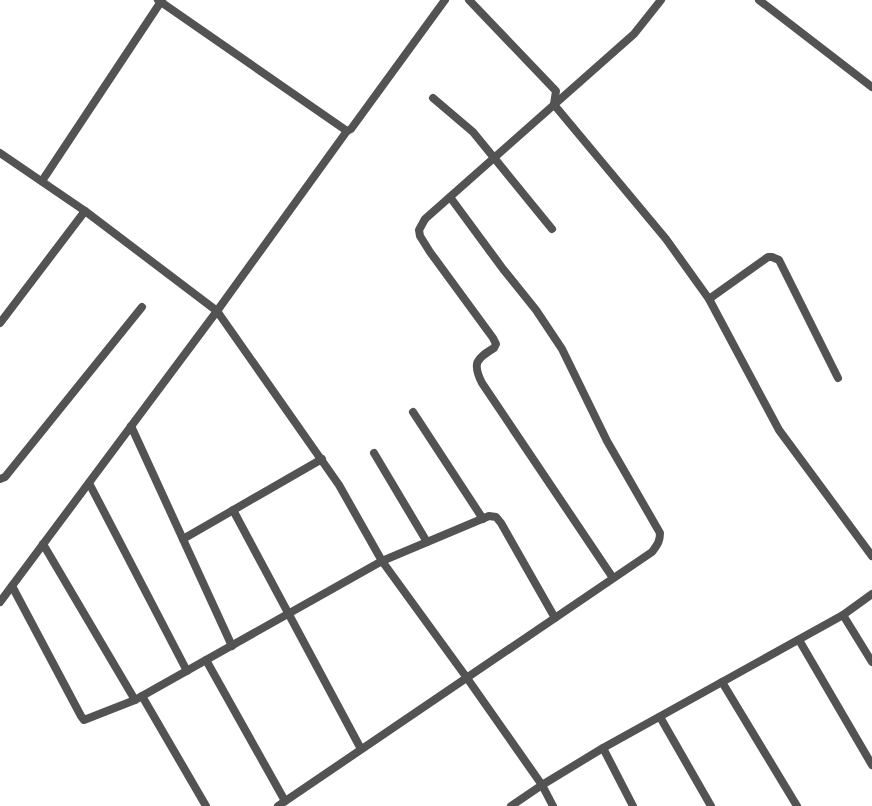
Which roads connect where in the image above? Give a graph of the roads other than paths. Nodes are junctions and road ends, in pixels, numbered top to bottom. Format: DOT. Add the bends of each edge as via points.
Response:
graph roads {
  1 [pos="446,0"];
  2 [pos="469,0"];
  3 [pos="661,0"];
  4 [pos="759,0"];
  5 [pos="160,1"];
  6 [pos="872,87"];
  7 [pos="432,98"];
  8 [pos="554,104"];
  9 [pos="347,131"];
  10 [pos="0,153"];
  11 [pos="495,158"];
  12 [pos="42,181"];
  13 [pos="450,197"];
  14 [pos="85,211"];
  15 [pos="552,229"];
  16 [pos="709,299"];
  17 [pos="142,307"];
  18 [pos="218,311"];
  19 [pos="0,323"];
  20 [pos="838,378"];
  21 [pos="413,412"];
  22 [pos="131,426"];
  23 [pos="374,453"];
  24 [pos="322,459"];
  25 [pos="0,479"];
  26 [pos="88,483"];
  27 [pos="233,510"];
  28 [pos="483,519"];
  29 [pos="183,539"];
  30 [pos="428,542"];
  31 [pos="43,544"];
  32 [pos="872,556"];
  33 [pos="382,561"];
  34 [pos="613,578"];
  35 [pos="12,586"];
  36 [pos="872,594"];
  37 [pos="0,602"];
  38 [pos="289,614"];
  39 [pos="843,615"];
  40 [pos="555,618"];
  41 [pos="799,640"];
  42 [pos="232,646"];
  43 [pos="206,660"];
  44 [pos="872,662"];
  45 [pos="187,671"];
  46 [pos="467,678"];
  47 [pos="722,682"];
  48 [pos="138,698"];
  49 [pos="660,716"];
  50 [pos="603,748"];
  51 [pos="361,749"];
  52 [pos="872,765"];
  53 [pos="542,784"];
  54 [pos="286,801"];
  55 [pos="206,806"];
  56 [pos="278,806"];
  57 [pos="510,806"];
  58 [pos="553,806"];
  59 [pos="633,806"];
  60 [pos="710,806"];
  61 [pos="797,806"];
  1 -- 9 [label="street"];
  2 -- 8 [label="street" via="556,92"];
  3 -- 8 [label="street" via="634,34"];
  4 -- 6 [label="street"];
  5 -- 9 [label="street"];
  5 -- 12 [label="street"];
  7 -- 11 [label="street" via="474,132"];
  8 -- 11 [label="street"];
  8 -- 16 [label="street" via="666,239"];
  9 -- 18 [label="street"];
  10 -- 12 [label="street"];
  11 -- 13 [label="street"];
  11 -- 15 [label="street"];
  12 -- 14 [label="street"];
  13 -- 34 [label="street" via="536,310 562,349 607,441 660,533 658,544 652,552"];
  13 -- 34 [label="street" via="425,219 419,230 430,252 496,344 477,361 478,374"];
  14 -- 18 [label="street"];
  14 -- 19 [label="street"];
  16 -- 20 [label="street" via="768,257 776,258"];
  16 -- 32 [label="street" via="778,430"];
  17 -- 25 [label="street" via="5,477"];
  18 -- 22 [label="street"];
  18 -- 24 [label="street"];
  21 -- 28 [label="street"];
  22 -- 26 [label="street"];
  22 -- 29 [label="street"];
  23 -- 30 [label="street"];
  24 -- 27 [label="street"];
  24 -- 33 [label="street"];
  26 -- 31 [label="street"];
  26 -- 45 [label="street"];
  27 -- 29 [label="street"];
  27 -- 38 [label="street"];
  28 -- 30 [label="street"];
  28 -- 40 [label="street" via="489,516 496,517 501,523"];
  29 -- 42 [label="street"];
  30 -- 33 [label="street"];
  31 -- 35 [label="street"];
  31 -- 48 [label="street"];
  33 -- 38 [label="street"];
  33 -- 46 [label="street"];
  34 -- 40 [label="street"];
  35 -- 37 [label="street"];
  35 -- 48 [label="street" via="83,719 86,720"];
  36 -- 39 [label="street"];
  38 -- 42 [label="street"];
  38 -- 51 [label="street"];
  39 -- 41 [label="street"];
  39 -- 44 [label="street"];
  40 -- 46 [label="street"];
  41 -- 47 [label="street"];
  41 -- 52 [label="street"];
  42 -- 43 [label="street"];
  43 -- 45 [label="street"];
  43 -- 54 [label="street"];
  45 -- 48 [label="street"];
  46 -- 51 [label="street"];
  46 -- 53 [label="street"];
  47 -- 49 [label="street"];
  47 -- 61 [label="street"];
  48 -- 55 [label="street"];
  49 -- 50 [label="street"];
  49 -- 60 [label="street"];
  50 -- 53 [label="street"];
  50 -- 59 [label="street"];
  51 -- 54 [label="street"];
  53 -- 57 [label="street"];
  53 -- 58 [label="street"];
  54 -- 56 [label="street"];
}
